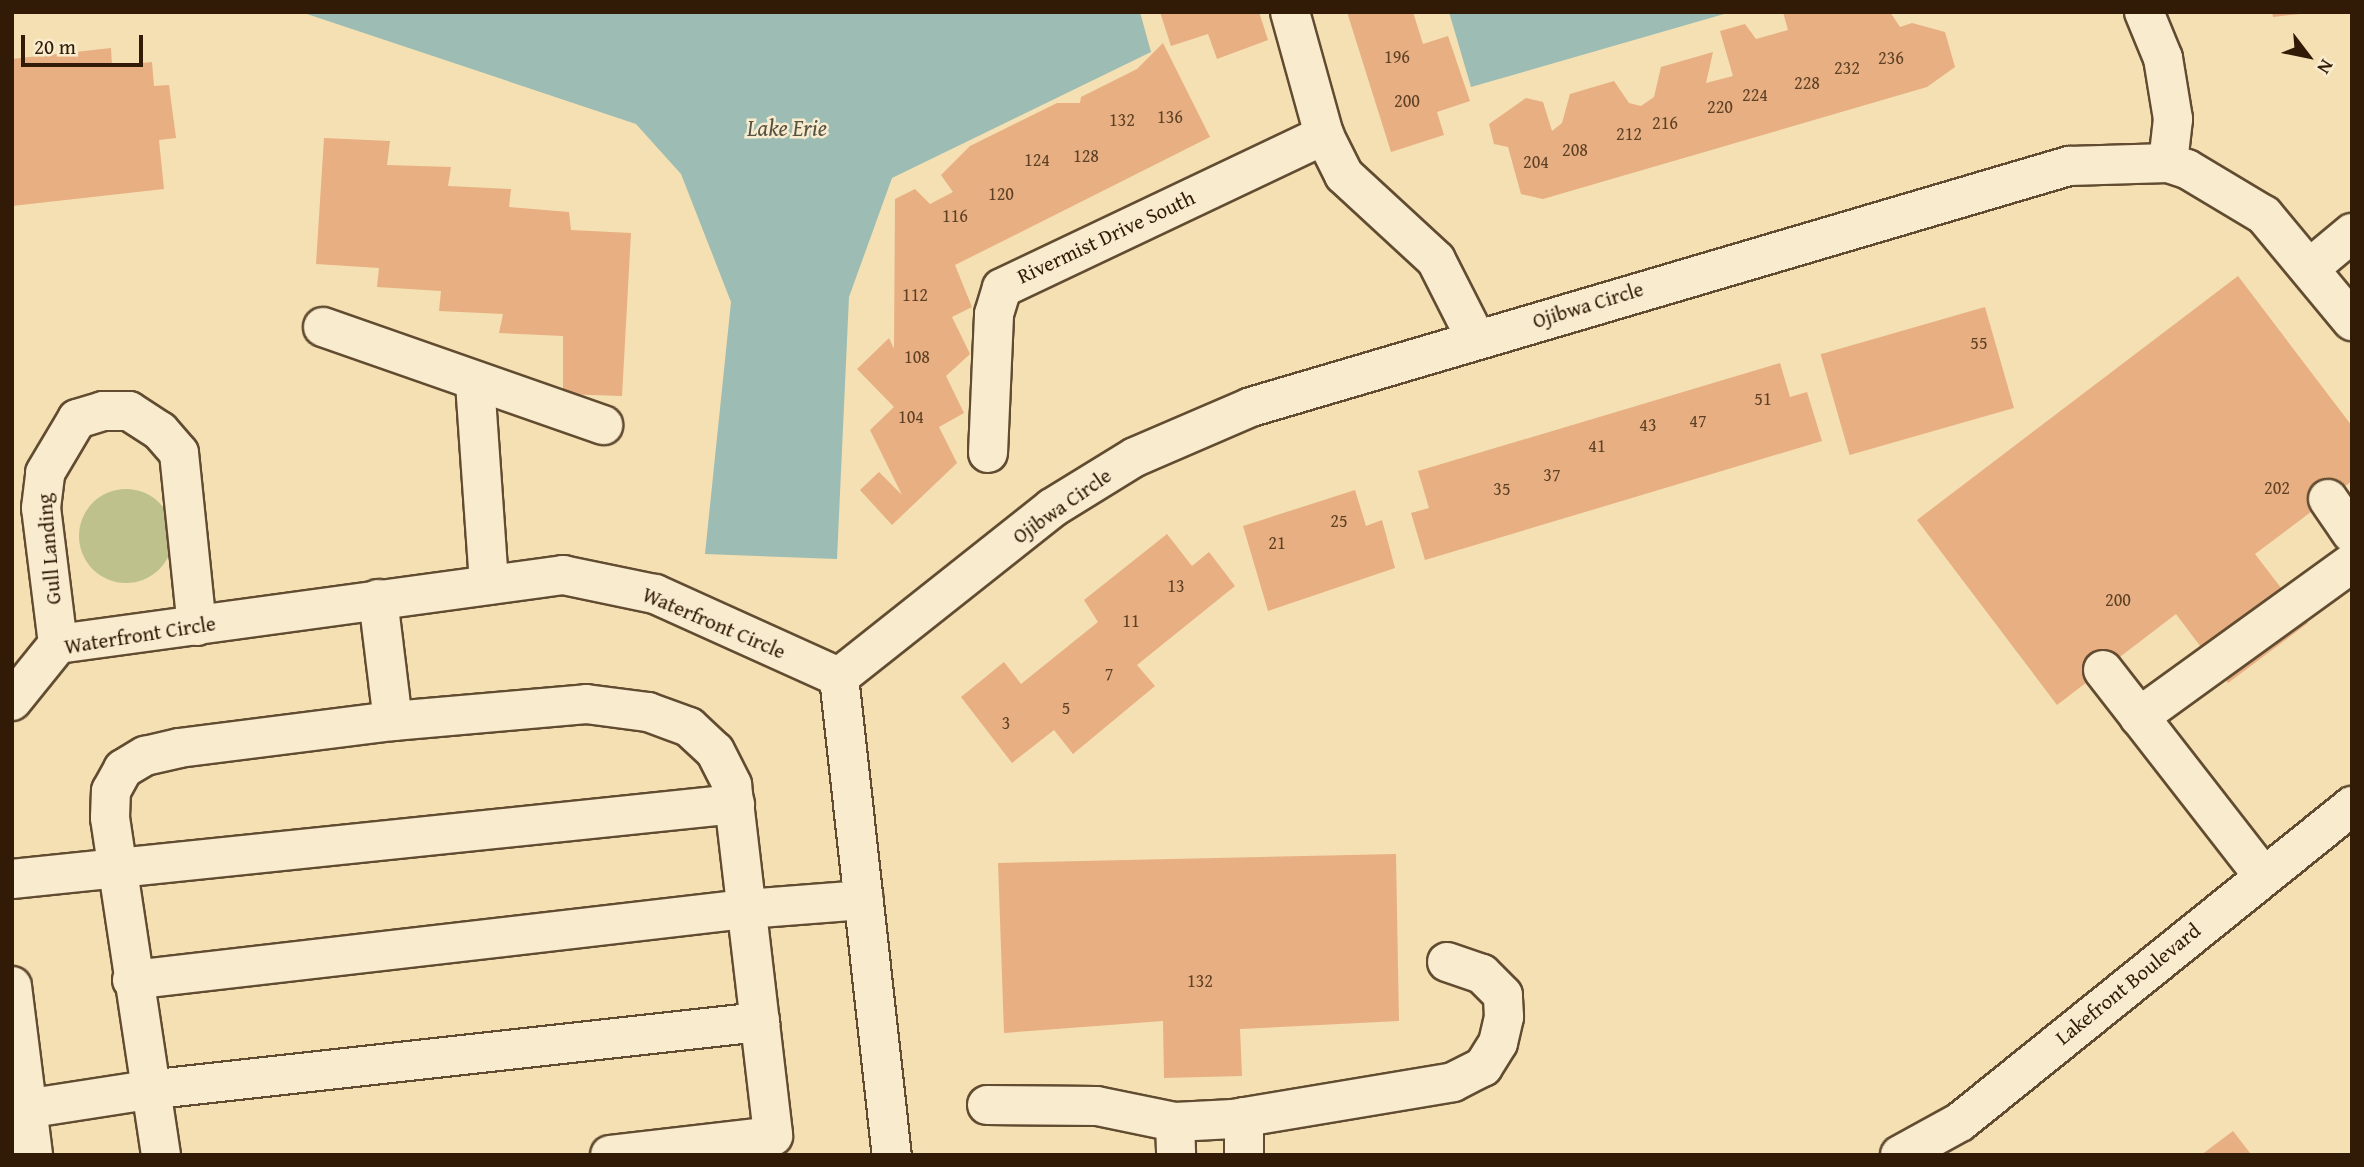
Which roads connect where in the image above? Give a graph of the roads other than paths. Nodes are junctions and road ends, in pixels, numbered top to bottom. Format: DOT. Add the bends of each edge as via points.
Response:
graph roads {
  1 [pos="1290,12"];
  2 [pos="2144,12"];
  3 [pos="1324,135"];
  4 [pos="2168,163"];
  5 [pos="2352,233"];
  6 [pos="2310,268"];
  7 [pos="2352,321"];
  8 [pos="323,327"];
  9 [pos="1476,339"];
  10 [pos="475,383"];
  11 [pos="603,425"];
  12 [pos="988,453"];
  13 [pos="2328,499"];
  14 [pos="2352,534"];
  15 [pos="2352,563"];
  16 [pos="489,585"];
  17 [pos="378,599"];
  18 [pos="197,626"];
  19 [pos="58,644"];
  20 [pos="2103,670"];
  21 [pos="838,677"];
  22 [pos="12,701"];
  23 [pos="2140,717"];
  24 [pos="393,721"];
  25 [pos="735,804"];
  26 [pos="2352,806"];
  27 [pos="117,867"];
  28 [pos="2262,874"];
  29 [pos="12,879"];
  30 [pos="864,900"];
  31 [pos="746,909"];
  32 [pos="1447,962"];
  33 [pos="132,980"];
  34 [pos="12,986"];
  35 [pos="760,1022"];
  36 [pos="148,1090"];
  37 [pos="987,1105"];
  38 [pos="20,1110"];
  39 [pos="1244,1117"];
  40 [pos="1175,1138"];
  41 [pos="33,1155"];
  42 [pos="161,1155"];
  43 [pos="610,1155"];
  44 [pos="892,1155"];
  45 [pos="1244,1155"];
  46 [pos="1900,1155"];
  1 -- 3 [label="street"];
  2 -- 4 [label="street" via="2163,58 2173,119"];
  3 -- 9 [label="street" via="1344,176 1360,195 1436,260"];
  3 -- 12 [label="street, Rivermist Drive South" via="1002,288 994,314"];
  4 -- 6 [label="street, Ojibwa Circle" via="2188,169 2264,215"];
  4 -- 9 [label="street, Ojibwa Circle" via="2069,166"];
  5 -- 6 [label="street"];
  6 -- 7 [label="street, Ojibwa Circle"];
  8 -- 10 [label="street"];
  9 -- 21 [label="street, Ojibwa Circle" via="1251,407 1135,457 1052,508"];
  10 -- 11 [label="street"];
  10 -- 16 [label="street"];
  13 -- 14 [label="street"];
  15 -- 23 [label="street"];
  16 -- 17 [label="street, Waterfront Circle"];
  16 -- 21 [label="street, Waterfront Circle" via="563,575 655,594"];
  17 -- 18 [label="street, Waterfront Circle"];
  17 -- 24 [label="street"];
  18 -- 19 [label="street, Waterfront Circle"];
  18 -- 19 [label="street, Gull Landing" via="179,453 160,431 129,411 103,411 77,419 45,473 41,508"];
  19 -- 22 [label="street, Waterfront Circle"];
  20 -- 23 [label="street"];
  21 -- 30 [label="street"];
  23 -- 28 [label="street"];
  24 -- 25 [label="street" via="586,704 648,712 689,727 715,751 732,785"];
  24 -- 27 [label="street" via="145,756 123,769 111,791"];
  25 -- 27 [label="street"];
  25 -- 31 [label="street"];
  26 -- 28 [label="street, Lakefront Boulevard"];
  27 -- 29 [label="street"];
  27 -- 33 [label="street"];
  28 -- 46 [label="street, Lakefront Boulevard" via="1960,1122"];
  30 -- 31 [label="street"];
  30 -- 44 [label="street"];
  31 -- 33 [label="street"];
  31 -- 35 [label="street"];
  32 -- 39 [label="street" via="1482,974 1503,995 1498,1043 1483,1068 1453,1082"];
  33 -- 36 [label="street"];
  34 -- 38 [label="street"];
  35 -- 36 [label="street"];
  35 -- 43 [label="street" via="773,1136"];
  36 -- 38 [label="street"];
  36 -- 42 [label="street"];
  37 -- 40 [label="street" via="1097,1106"];
  38 -- 41 [label="street"];
  39 -- 40 [label="street"];
  39 -- 45 [label="street"];
}
